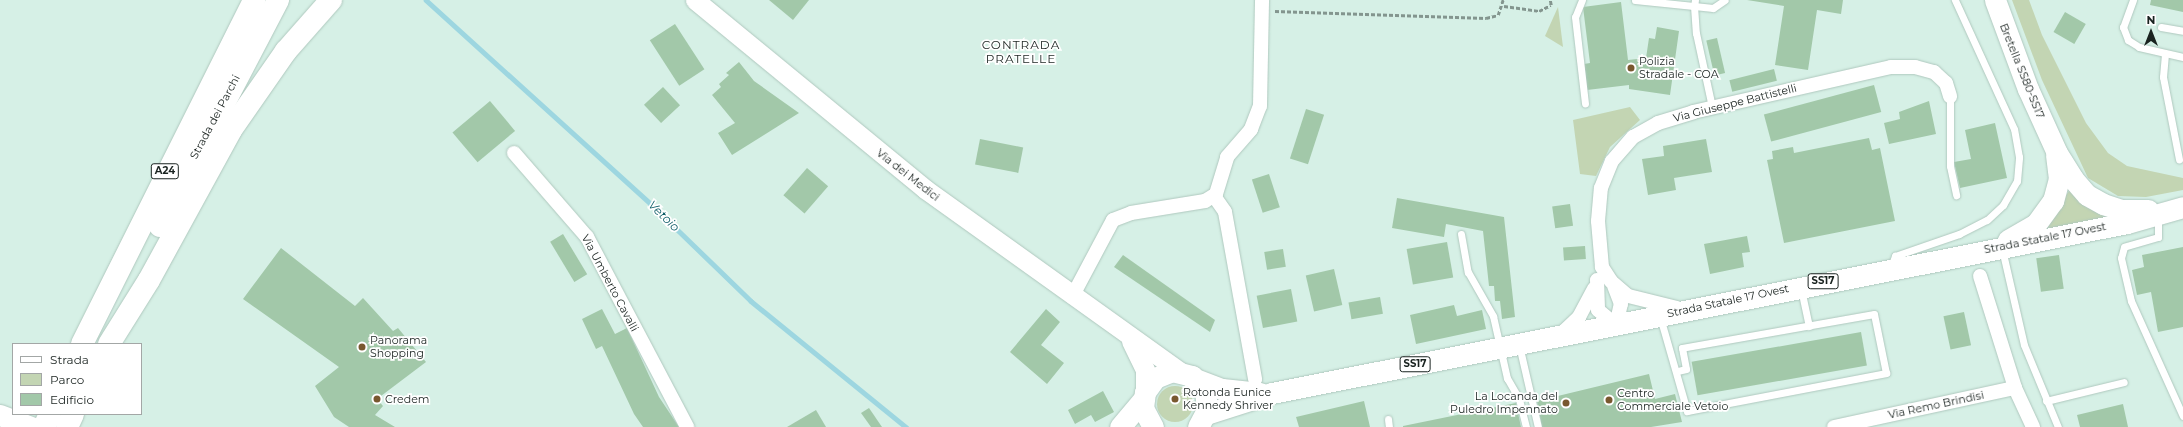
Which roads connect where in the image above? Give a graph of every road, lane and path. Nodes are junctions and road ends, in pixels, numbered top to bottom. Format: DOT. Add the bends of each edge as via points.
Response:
graph roads {
  1 [pos="331,0"];
  2 [pos="695,0"];
  3 [pos="1503,0"];
  4 [pos="1550,0"];
  5 [pos="1582,0"];
  6 [pos="1636,0"];
  7 [pos="1645,0"];
  8 [pos="1725,0"];
  9 [pos="1955,0"];
  10 [pos="1995,0"];
  11 [pos="2133,0"];
  12 [pos="264,3"];
  13 [pos="1695,3"];
  14 [pos="1263,5"];
  15 [pos="1504,6"];
  16 [pos="2162,26"];
  17 [pos="2183,31"];
  18 [pos="2165,54"];
  19 [pos="2183,57"];
  20 [pos="1950,96"];
  21 [pos="1585,103"];
  22 [pos="1712,107"];
  23 [pos="2052,142"];
  24 [pos="514,153"];
  25 [pos="2179,160"];
  26 [pos="1956,195"];
  27 [pos="1214,196"];
  28 [pos="2183,207"];
  29 [pos="2158,215"];
  30 [pos="1462,234"];
  31 [pos="2001,247"];
  32 [pos="1600,253"];
  33 [pos="1960,254"];
  34 [pos="1891,268"];
  35 [pos="1980,276"];
  36 [pos="1597,280"];
  37 [pos="1613,284"];
  38 [pos="1800,286"];
  39 [pos="1072,297"];
  40 [pos="1686,310"];
  41 [pos="1659,315"];
  42 [pos="1616,325"];
  43 [pos="1809,326"];
  44 [pos="1558,336"];
  45 [pos="1129,338"];
  46 [pos="83,343"];
  47 [pos="104,343"];
  48 [pos="109,343"];
  49 [pos="1509,345"];
  50 [pos="1678,371"];
  51 [pos="1190,376"];
  52 [pos="1255,379"];
  53 [pos="2124,382"];
  54 [pos="2015,388"];
  55 [pos="1272,393"];
  56 [pos="1144,396"];
  57 [pos="2046,401"];
  58 [pos="0,415"];
  59 [pos="50,415"];
  60 [pos="73,415"];
  61 [pos="2183,416"];
  62 [pos="1388,419"];
  63 [pos="1204,421"];
  64 [pos="32,427"];
  65 [pos="44,427"];
  66 [pos="67,427"];
  67 [pos="687,427"];
  68 [pos="1120,427"];
  69 [pos="1153,427"];
  70 [pos="1389,427"];
  71 [pos="1526,427"];
  72 [pos="1538,427"];
  73 [pos="1834,427"];
  74 [pos="2032,427"];
  75 [pos="2058,427"];
  1 -- 48 [label="highway" via="286,51 216,155 149,280"];
  2 -- 39 [label="street, Via dei Medici" via="925,189"];
  3 -- 15 [label="path"];
  4 -- 15 [label="path" via="1551,5 1539,11"];
  5 -- 21 [label="lane" via="1575,17"];
  6 -- 7 [label="lane"];
  7 -- 13 [label="lane"];
  8 -- 13 [label="lane" via="1715,8"];
  9 -- 34 [label="lane" via="2014,129 2019,157 2017,181 2003,205 1987,220 1959,234 1895,256"];
  10 -- 23 [label="main road, Bretella SS80-SS17" via="2011,49"];
  11 -- 18 [label="lane" via="2124,22 2125,36 2139,47"];
  12 -- 46 [label="highway, Strada dei Parchi / A24"];
  12 -- 47 [label="highway, Strada dei Parchi / A24" via="194,157"];
  13 -- 22 [label="lane" via="1696,33"];
  14 -- 15 [label="path" via="1486,18 1498,15"];
  14 -- 27 [label="street" via="1260,106 1251,129 1227,157"];
  16 -- 17 [label="lane"];
  18 -- 19 [label="lane"];
  18 -- 25 [label="lane" via="2164,83"];
  20 -- 22 [label="street, Via Giuseppe Battistelli" via="1948,85 1937,74 1905,66"];
  20 -- 26 [label="lane" via="1950,166"];
  22 -- 32 [label="street, Via Giuseppe Battistelli" via="1653,125 1621,150 1601,188"];
  23 -- 28 [label="main road, Bretella SS80-SS17" via="2080,187 2103,204 2132,211"];
  23 -- 33 [label="main road, Bretella SS80-SS17" via="2058,188 2042,218 2017,236"];
  24 -- 67 [label="street, Via Umberto Cavalli" via="587,237"];
  27 -- 39 [label="street" via="1205,202 1131,213 1113,220"];
  27 -- 52 [label="street" via="1225,212"];
  28 -- 29 [label="main road, Strada Statale 17 Ovest / SS17"];
  29 -- 31 [label="main road, Strada Statale 17 Ovest / SS17"];
  29 -- 61 [label="lane" via="2158,237 2124,247 2121,258 2131,301"];
  30 -- 49 [label="lane" via="1468,272"];
  31 -- 33 [label="main road, Strada Statale 17 Ovest / SS17"];
  31 -- 57 [label="lane" via="2024,345"];
  32 -- 36 [label="street, Via Giuseppe Battistelli"];
  32 -- 37 [label="street, Via Giuseppe Battistelli" via="1602,267"];
  33 -- 34 [label="main road, Strada Statale 17 Ovest / SS17"];
  34 -- 38 [label="main road, Strada Statale 17 Ovest / SS17"];
  35 -- 54 [label="street"];
  36 -- 42 [label="street, Via Giuseppe Battistelli" via="1598,310"];
  36 -- 44 [label="street, Via Giuseppe Battistelli" via="1579,317"];
  37 -- 40 [label="street, Via Giuseppe Battistelli" via="1639,301"];
  37 -- 42 [label="street, Via Giuseppe Battistelli" via="1620,304"];
  38 -- 40 [label="main road, Strada Statale 17 Ovest / SS17"];
  38 -- 43 [label="lane"];
  39 -- 45 [label="street, Via dei Medici"];
  40 -- 41 [label="main road, Strada Statale 17 Ovest / SS17"];
  41 -- 42 [label="main road, Strada Statale 17 Ovest / SS17"];
  41 -- 50 [label="lane"];
  42 -- 44 [label="main road, Strada Statale 17 Ovest / SS17"];
  43 -- 50 [label="lane" via="1682,348 1686,369"];
  43 -- 50 [label="lane" via="1874,314 1886,373 1687,411"];
  44 -- 49 [label="main road, Strada Statale 17 Ovest / SS17"];
  45 -- 51 [label="street, Via dei Medici"];
  45 -- 56 [label="street, Via dei Medici" via="1142,360"];
  49 -- 55 [label="main road, Strada Statale 17 Ovest / SS17"];
  49 -- 71 [label="lane" via="1507,378 1519,399"];
  49 -- 72 [label="lane"];
  51 -- 55 [label="main road, Strada Statale 17 Ovest / SS17" via="1229,390"];
  51 -- 56 [label="main road, SS17" via="1159,375"];
  51 -- 63 [label="main road, SS17" via="1207,398"];
  53 -- 57 [label="lane"];
  54 -- 73 [label="street, Via Remo Brindisi"];
  54 -- 74 [label="street"];
  55 -- 63 [label="main road, Strada Statale 17 Ovest / SS17"];
  56 -- 68 [label="main road, SS17"];
  56 -- 69 [label="main road" via="1145,416"];
  57 -- 75 [label="lane"];
  58 -- 64 [label="main road"];
  59 -- 65 [label="highway"];
  60 -- 66 [label="highway"];
  62 -- 70 [label="lane"];
}
